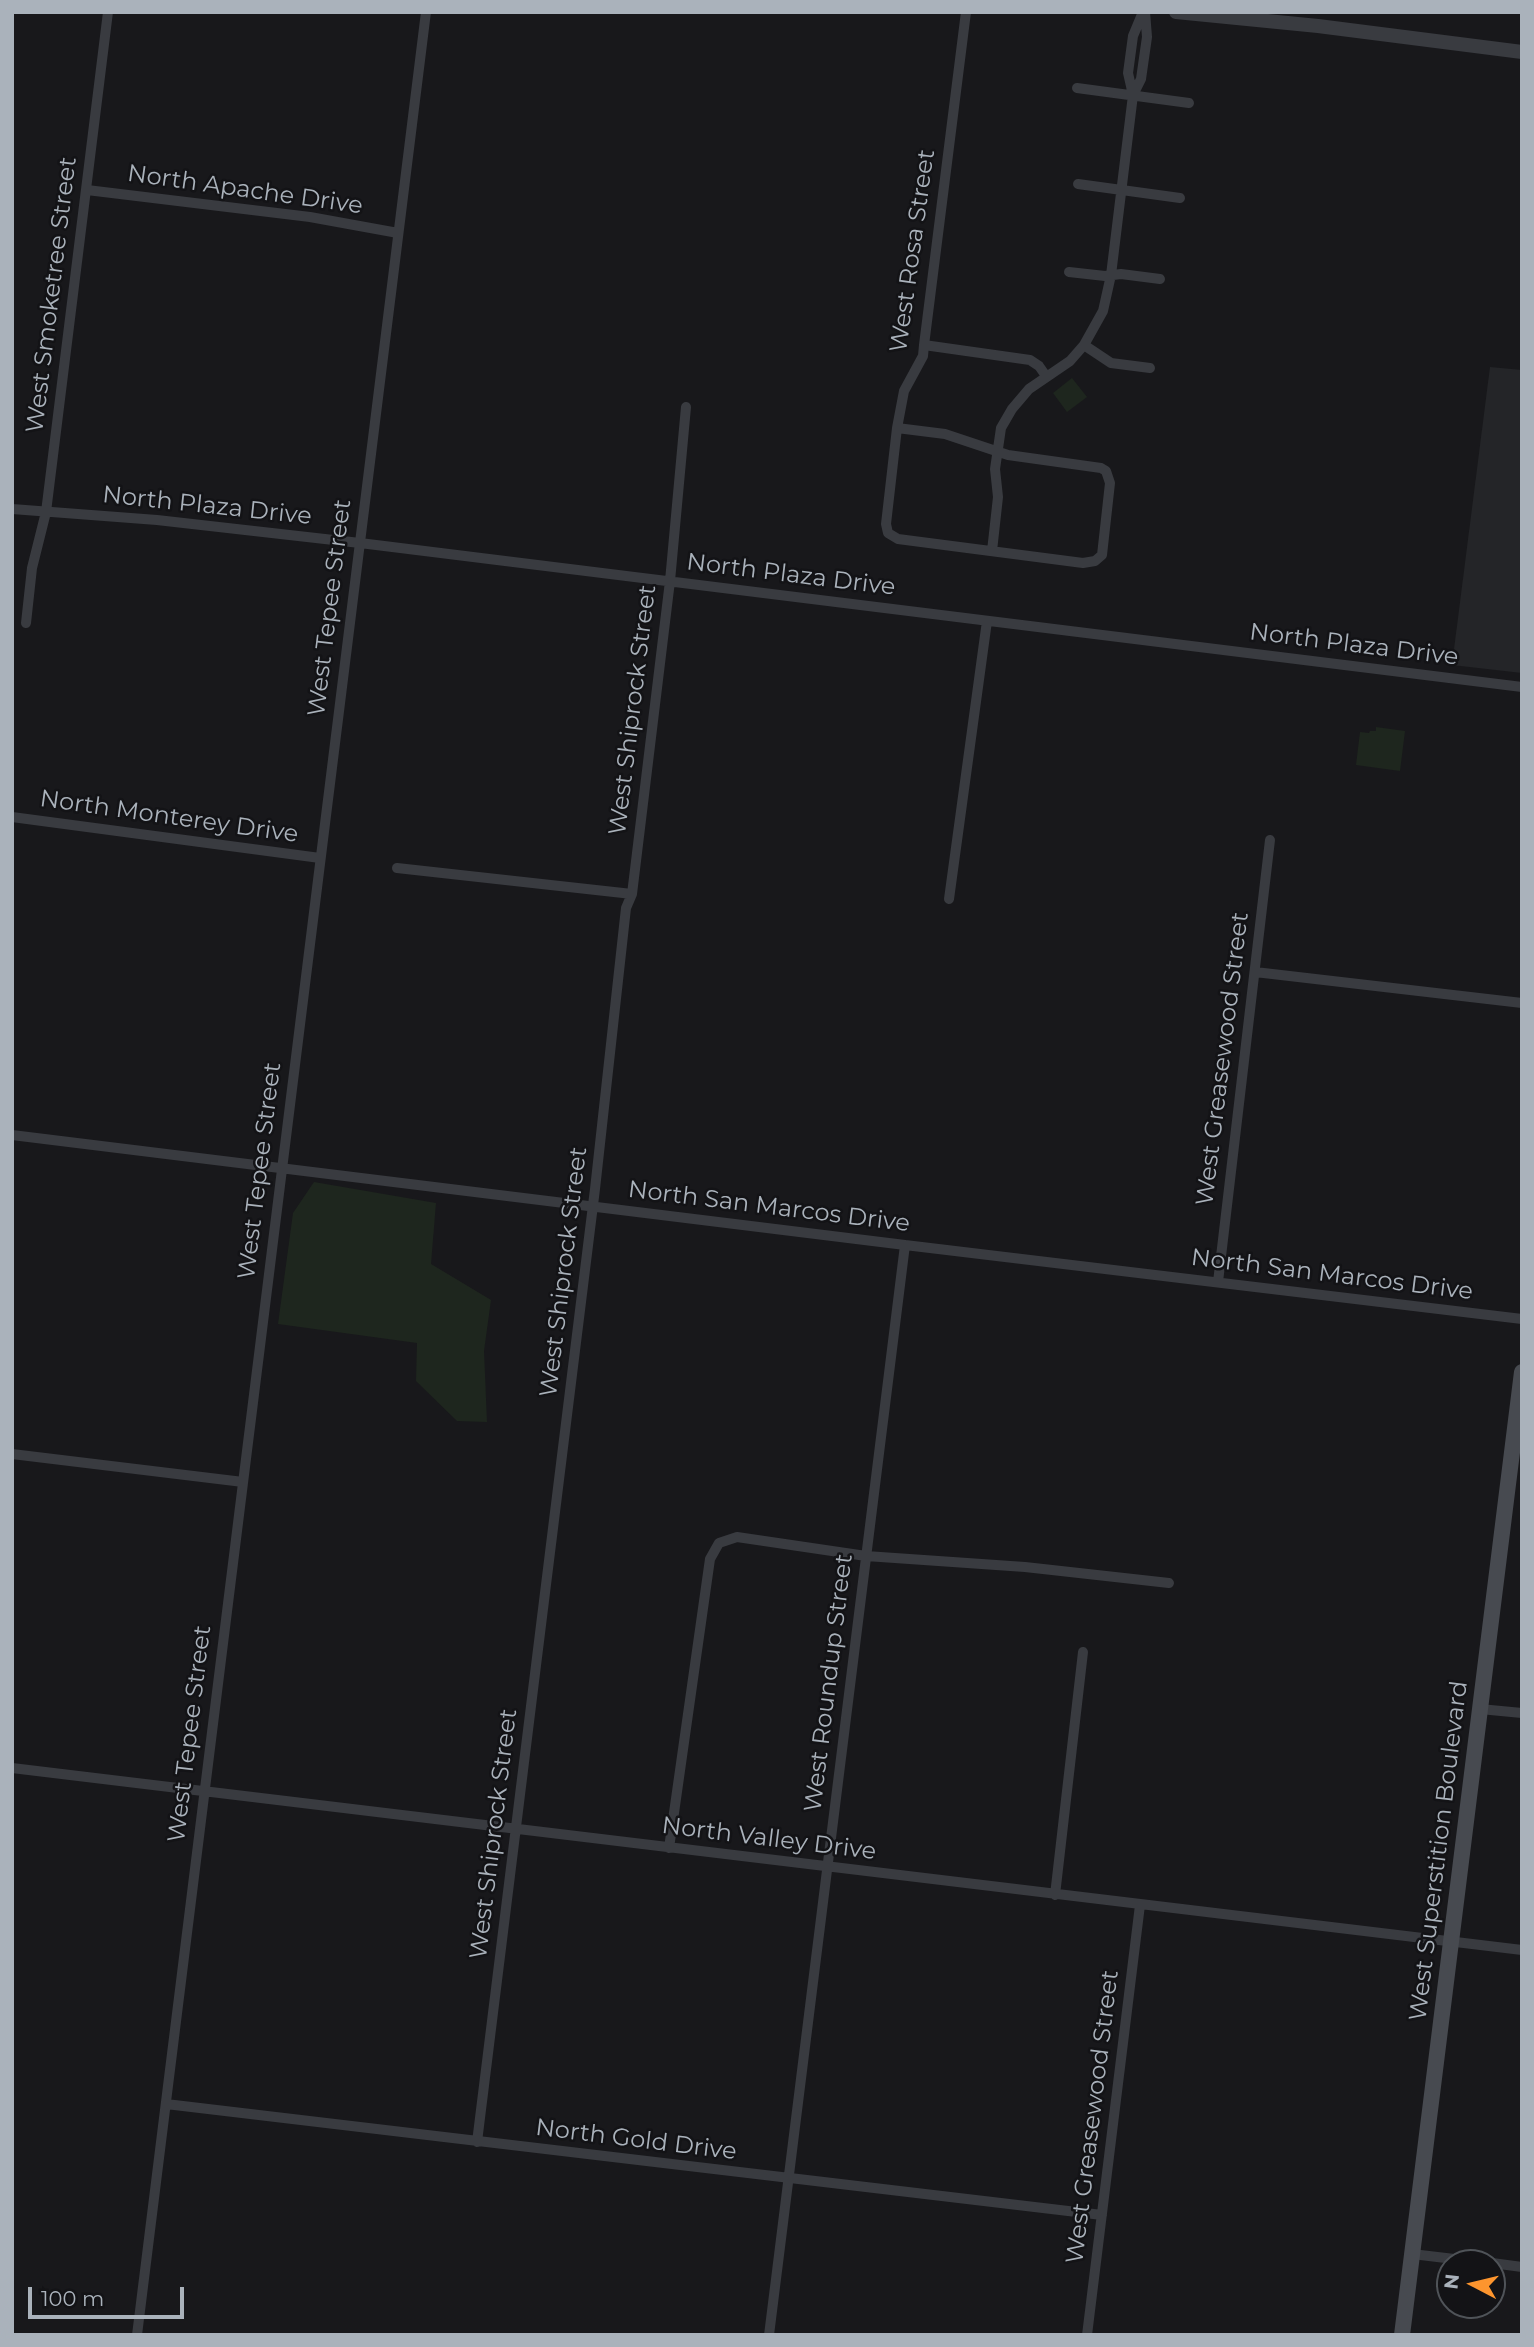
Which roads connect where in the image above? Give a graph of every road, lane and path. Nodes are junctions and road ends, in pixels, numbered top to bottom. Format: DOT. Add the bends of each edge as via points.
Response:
graph roads {
  1 [pos="108,12"];
  2 [pos="426,12"];
  3 [pos="966,12"];
  4 [pos="1144,12"];
  5 [pos="1175,12"];
  6 [pos="1522,52"];
  7 [pos="1077,88"];
  8 [pos="1133,95"];
  9 [pos="1189,103"];
  10 [pos="1078,184"];
  11 [pos="87,190"];
  12 [pos="1121,190"];
  13 [pos="1180,198"];
  14 [pos="398,233"];
  15 [pos="1069,272"];
  16 [pos="1111,275"];
  17 [pos="1160,279"];
  18 [pos="925,345"];
  19 [pos="1084,345"];
  20 [pos="1150,368"];
  21 [pos="1046,376"];
  22 [pos="686,407"];
  23 [pos="897,428"];
  24 [pos="996,451"];
  25 [pos="12,509"];
  26 [pos="46,512"];
  27 [pos="360,543"];
  28 [pos="992,551"];
  29 [pos="670,581"];
  30 [pos="987,621"];
  31 [pos="26,623"];
  32 [pos="1522,687"];
  33 [pos="12,817"];
  34 [pos="1270,840"];
  35 [pos="320,858"];
  36 [pos="397,868"];
  37 [pos="632,894"];
  38 [pos="949,899"];
  39 [pos="1255,972"];
  40 [pos="1522,1003"];
  41 [pos="12,1135"];
  42 [pos="282,1168"];
  43 [pos="593,1206"];
  44 [pos="905,1245"];
  45 [pos="1218,1282"];
  46 [pos="1522,1319"];
  47 [pos="1522,1373"];
  48 [pos="12,1454"];
  49 [pos="1515,1479"];
  50 [pos="243,1482"];
  51 [pos="866,1556"];
  52 [pos="1169,1583"];
  53 [pos="1083,1652"];
  54 [pos="1480,1709"];
  55 [pos="1522,1713"];
  56 [pos="12,1768"];
  57 [pos="204,1791"];
  58 [pos="515,1830"];
  59 [pos="669,1848"];
  60 [pos="828,1867"];
  61 [pos="1055,1895"];
  62 [pos="1140,1905"];
  63 [pos="1451,1941"];
  64 [pos="1522,1950"];
  65 [pos="166,2104"];
  66 [pos="477,2142"];
  67 [pos="789,2179"];
  68 [pos="1102,2216"];
  69 [pos="1412,2254"];
  70 [pos="1436,2257"];
  71 [pos="769,2334"];
  72 [pos="137,2335"];
  73 [pos="774,2335"];
  74 [pos="1087,2335"];
  75 [pos="1402,2335"];
  1 -- 11 [label="street, West Smoketree Street"];
  2 -- 14 [label="street, West Tepee Street"];
  3 -- 18 [label="street, West Rosa Street"];
  4 -- 8 [label="street" via="1133,36 1128,72"];
  5 -- 6 [label="street"];
  7 -- 8 [label="street"];
  8 -- 9 [label="street"];
  8 -- 12 [label="street"];
  10 -- 12 [label="street"];
  11 -- 14 [label="street, North Apache Drive" via="310,217"];
  11 -- 26 [label="street, West Smoketree Street"];
  12 -- 13 [label="street"];
  12 -- 16 [label="street"];
  14 -- 27 [label="street, West Tepee Street"];
  15 -- 16 [label="street"];
  16 -- 17 [label="street"];
  16 -- 19 [label="street" via="1103,311"];
  18 -- 21 [label="street" via="1030,359"];
  18 -- 23 [label="street, West Rosa Street" via="904,391"];
  19 -- 20 [label="street" via="1111,363"];
  19 -- 21 [label="street" via="1070,361"];
  21 -- 24 [label="street" via="1012,409 1001,428"];
  22 -- 29 [label="street, West Shiprock Street"];
  23 -- 24 [label="street" via="946,434"];
  23 -- 28 [label="street, West Rosa Street" via="888,533 898,539"];
  24 -- 28 [label="street" via="998,497"];
  24 -- 28 [label="street" via="1095,466 1106,471 1110,483 1101,555 1095,561"];
  25 -- 26 [label="street, North Plaza Drive"];
  26 -- 27 [label="street, North Plaza Drive"];
  26 -- 31 [label="street, West Smoketree Street" via="32,568"];
  27 -- 29 [label="street, North Plaza Drive"];
  27 -- 35 [label="street, West Tepee Street"];
  29 -- 30 [label="street, North Plaza Drive"];
  29 -- 37 [label="street, West Shiprock Street"];
  30 -- 32 [label="street, North Plaza Drive"];
  30 -- 38 [label="street"];
  33 -- 35 [label="street, North Monterey Drive"];
  34 -- 39 [label="street, West Greasewood Street"];
  35 -- 42 [label="street, West Tepee Street"];
  36 -- 37 [label="street"];
  37 -- 43 [label="street, West Shiprock Street" via="626,908"];
  39 -- 40 [label="street"];
  39 -- 45 [label="street, West Greasewood Street"];
  41 -- 42 [label="street, North San Marcos Drive"];
  42 -- 43 [label="street, North San Marcos Drive"];
  42 -- 50 [label="street, West Tepee Street"];
  43 -- 44 [label="street, North San Marcos Drive"];
  43 -- 58 [label="street, West Shiprock Street"];
  44 -- 45 [label="street, North San Marcos Drive"];
  44 -- 51 [label="street, West Roundup Street"];
  45 -- 46 [label="street, North San Marcos Drive"];
  47 -- 49 [label="main road, West Superstition Boulevard"];
  48 -- 50 [label="street"];
  49 -- 54 [label="main road, West Superstition Boulevard"];
  50 -- 57 [label="street, West Tepee Street"];
  51 -- 52 [label="street" via="1025,1566"];
  51 -- 59 [label="street" via="737,1537 719,1543 710,1559"];
  51 -- 60 [label="street, West Roundup Street"];
  53 -- 61 [label="street"];
  54 -- 55 [label="street"];
  54 -- 63 [label="main road, West Superstition Boulevard"];
  56 -- 57 [label="street, North Valley Drive"];
  57 -- 58 [label="street, North Valley Drive"];
  57 -- 65 [label="street, West Tepee Street"];
  58 -- 59 [label="street, North Valley Drive"];
  58 -- 66 [label="street, West Shiprock Street"];
  59 -- 60 [label="street, North Valley Drive"];
  60 -- 61 [label="street, North Valley Drive"];
  60 -- 67 [label="street, West Roundup Street"];
  61 -- 62 [label="street, North Valley Drive"];
  62 -- 63 [label="street, North Valley Drive"];
  62 -- 68 [label="street, West Greasewood Street"];
  63 -- 64 [label="street, North Valley Drive"];
  63 -- 69 [label="main road, West Superstition Boulevard"];
  65 -- 66 [label="street, North Gold Drive"];
  65 -- 72 [label="street, West Tepee Street"];
  66 -- 67 [label="street, North Gold Drive"];
  67 -- 68 [label="street, North Gold Drive"];
  67 -- 71 [label="street, West Roundup Street"];
  68 -- 74 [label="street, West Greasewood Street"];
  69 -- 70 [label="street"];
  69 -- 75 [label="main road, West Superstition Boulevard"];
  71 -- 73 [label="street"];
}
